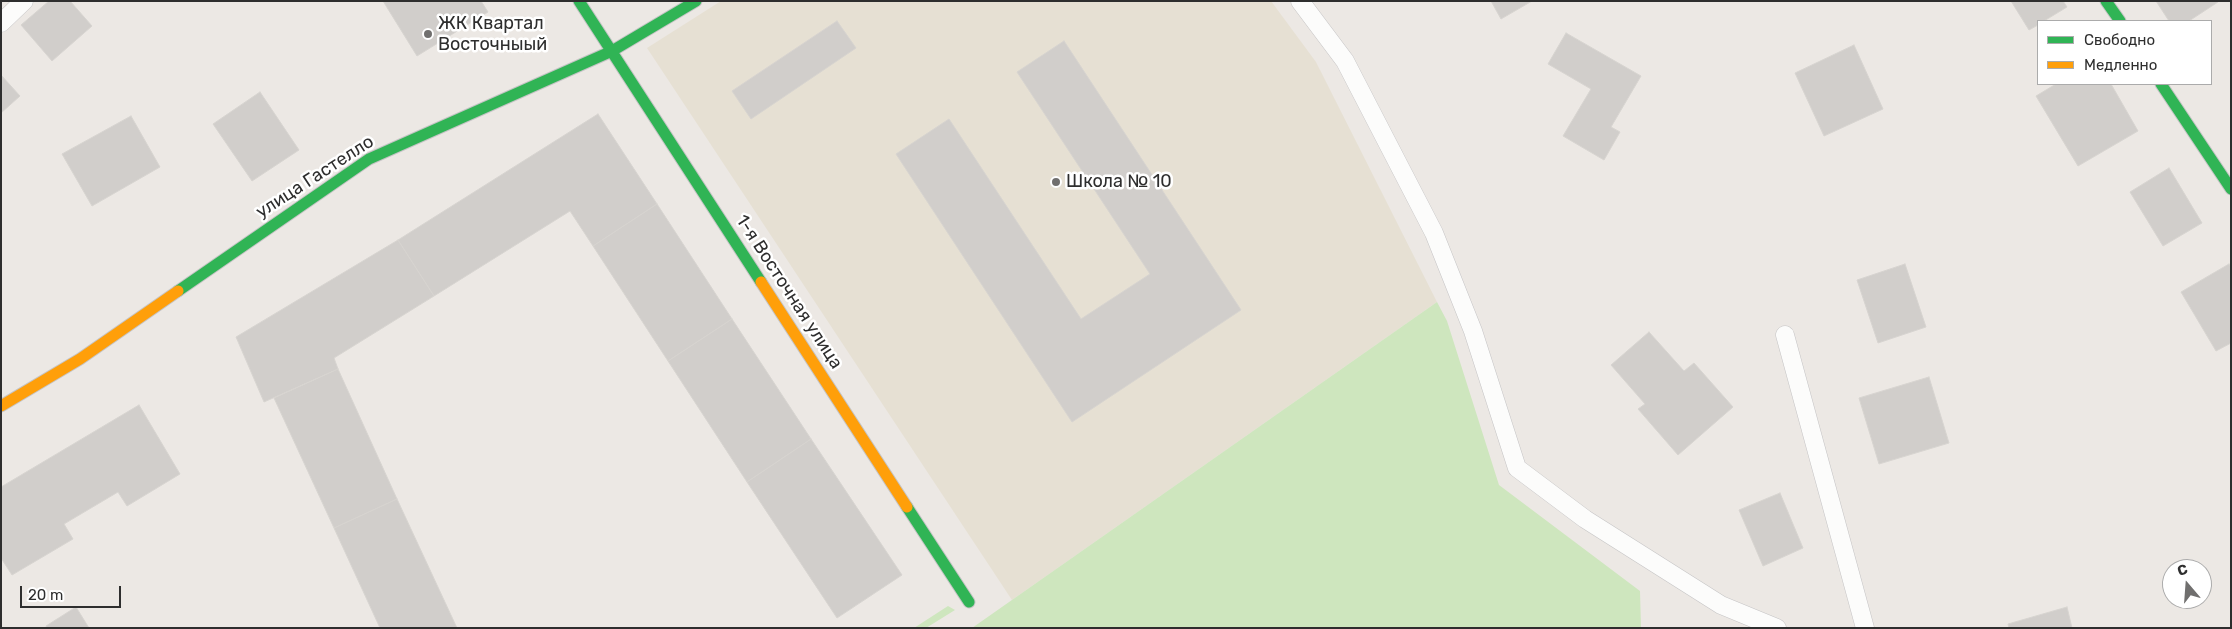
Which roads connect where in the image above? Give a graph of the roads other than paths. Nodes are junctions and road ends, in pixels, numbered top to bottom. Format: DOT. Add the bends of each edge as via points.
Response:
graph roads {
  1 [pos="24,1"];
  2 [pos="580,1"];
  3 [pos="696,1"];
  4 [pos="1300,1"];
  5 [pos="2106,1"];
  6 [pos="2119,20"];
  7 [pos="1,23"];
  8 [pos="612,51"];
  9 [pos="2162,85"];
  10 [pos="2231,189"];
  11 [pos="1785,335"];
  12 [pos="1,406"];
  13 [pos="969,602"];
  14 [pos="1777,628"];
  15 [pos="1866,628"];
  1 -- 7 [label="lane"];
  2 -- 8 [label="street, 1-я Восточная улица"];
  3 -- 8 [label="street, улица Гастелло"];
  4 -- 14 [label="lane" via="1345,61 1434,233 1473,331 1518,468 1585,519 1721,605"];
  5 -- 6 [label="street"];
  8 -- 12 [label="street, улица Гастелло" via="369,159 80,359"];
  8 -- 13 [label="street, 1-я Восточная улица"];
  9 -- 10 [label="street"];
  11 -- 15 [label="lane"];
}
